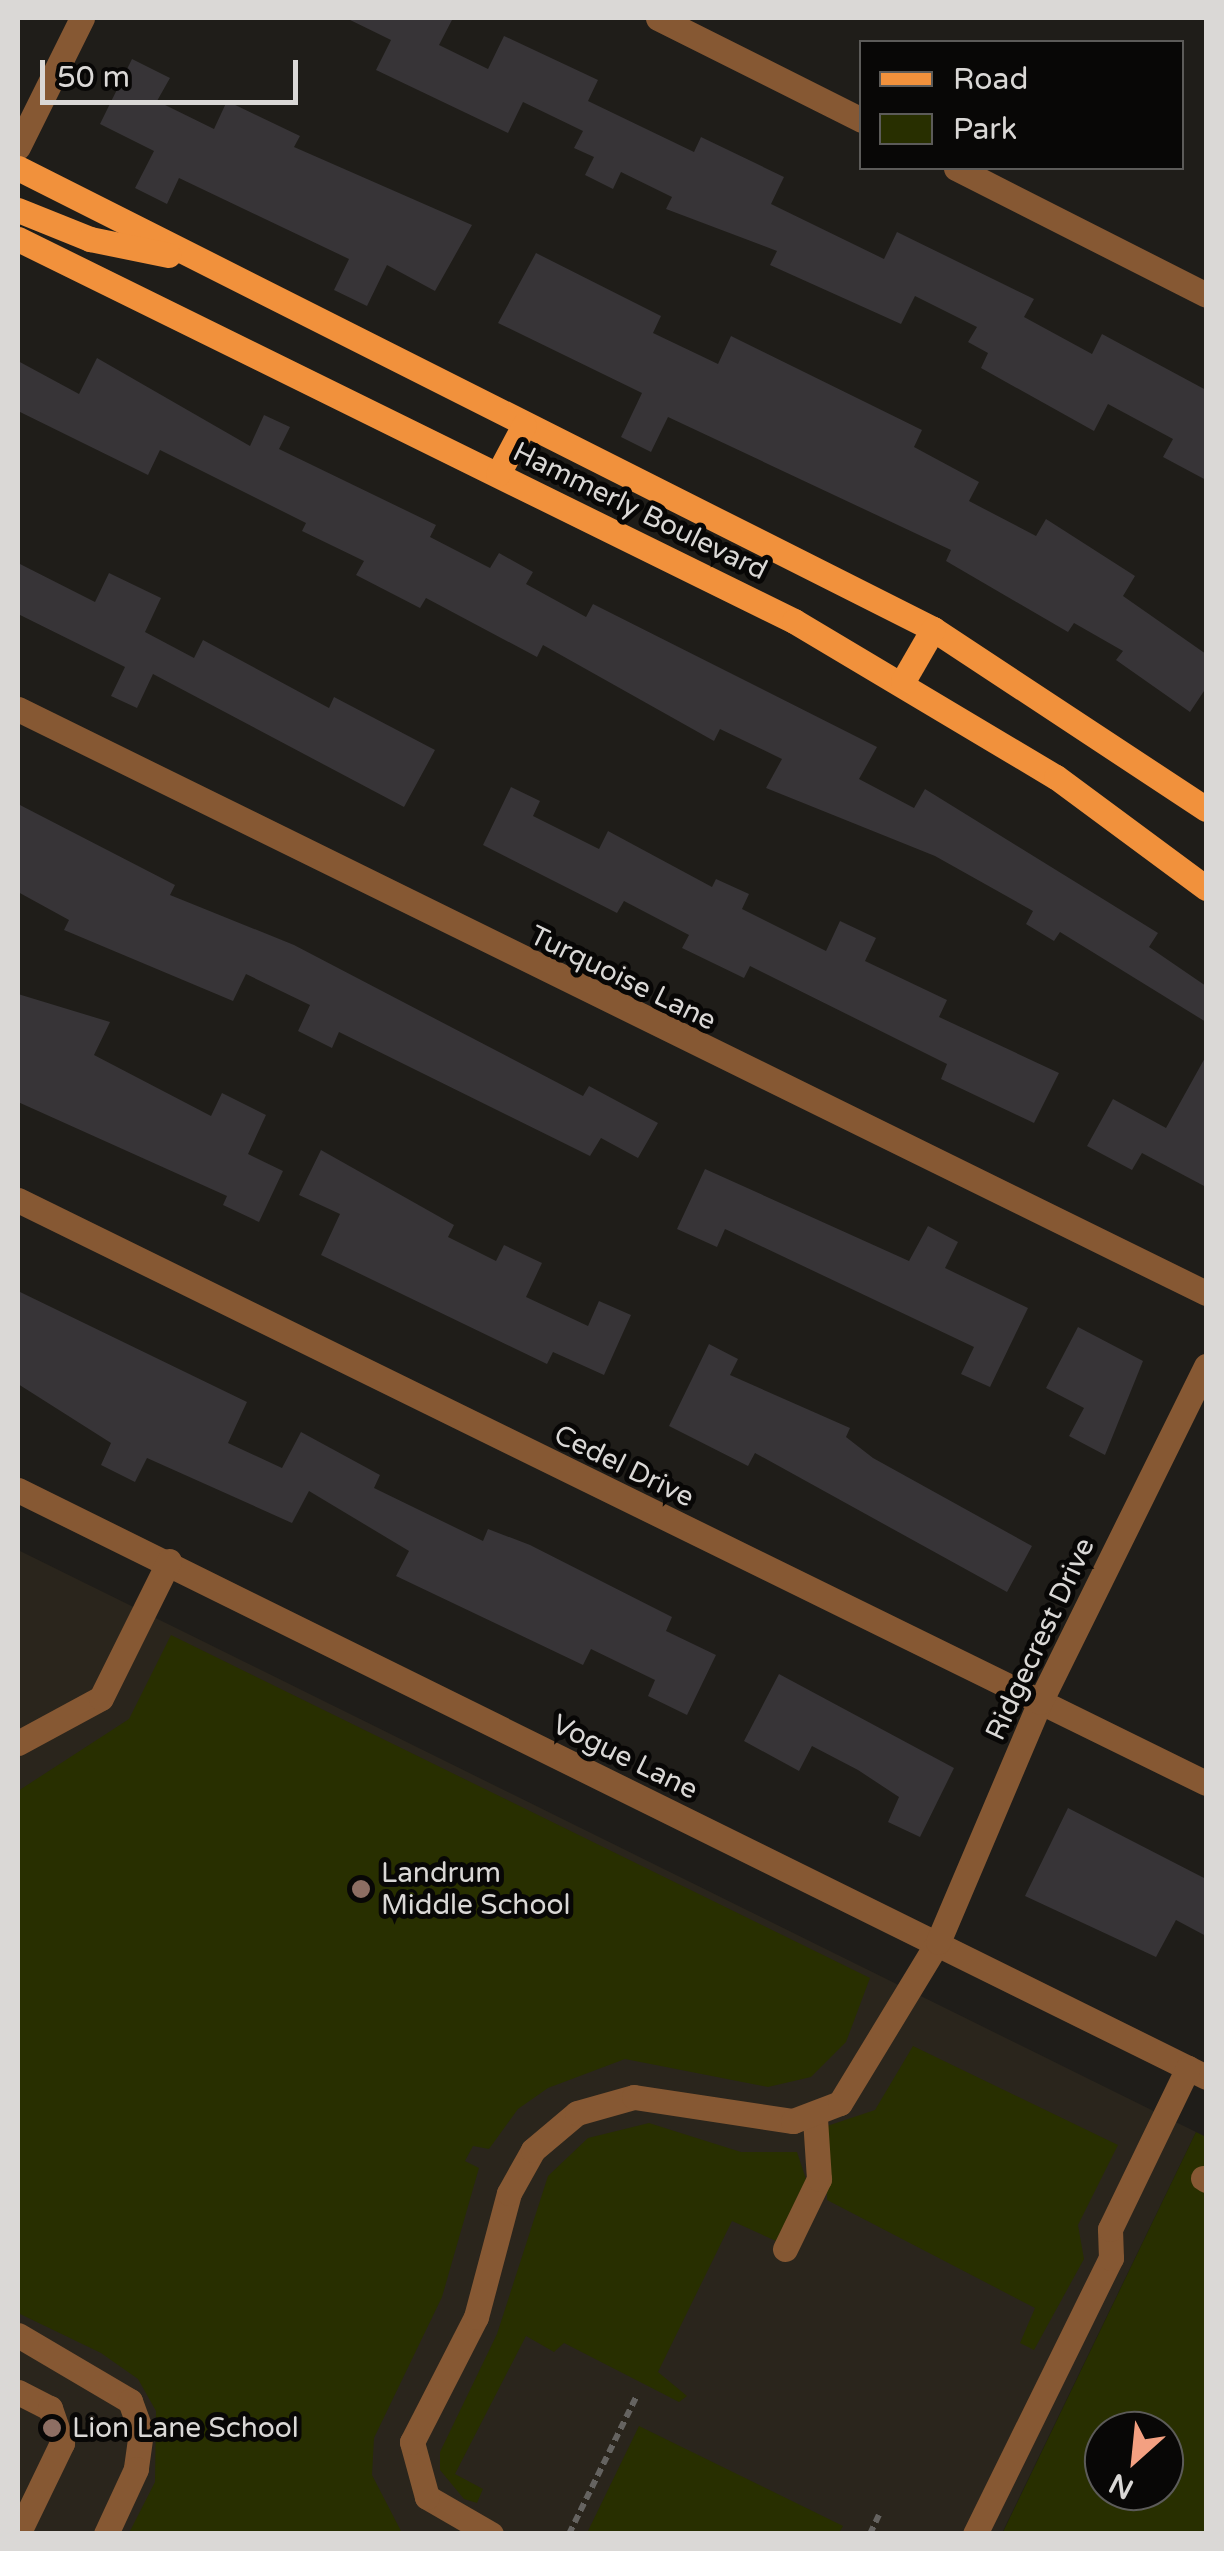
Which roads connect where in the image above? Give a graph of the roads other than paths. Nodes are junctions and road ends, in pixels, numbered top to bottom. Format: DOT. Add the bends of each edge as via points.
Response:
graph roads {
  1 [pos="82,18"];
  2 [pos="658,18"];
  3 [pos="859,118"];
  4 [pos="18,147"];
  5 [pos="18,168"];
  6 [pos="960,170"];
  7 [pos="18,210"];
  8 [pos="18,240"];
  9 [pos="202,262"];
  10 [pos="1206,295"];
  11 [pos="524,425"];
  12 [pos="498,474"];
  13 [pos="933,628"];
  14 [pos="904,681"];
  15 [pos="18,709"];
  16 [pos="1206,809"];
  17 [pos="1206,888"];
  18 [pos="18,1200"];
  19 [pos="1206,1292"];
  20 [pos="1206,1366"];
  21 [pos="18,1490"];
  22 [pos="169,1561"];
  23 [pos="1040,1702"];
  24 [pos="18,1743"];
  25 [pos="1206,1784"];
  26 [pos="938,1942"];
  27 [pos="1197,2072"];
  28 [pos="815,2120"];
  29 [pos="785,2249"];
  30 [pos="18,2334"];
  31 [pos="18,2392"];
  32 [pos="18,2534"];
  33 [pos="106,2534"];
  34 [pos="490,2534"];
  35 [pos="974,2534"];
  1 -- 4 [label="street"];
  2 -- 3 [label="street"];
  5 -- 9 [label="main road, Hammerly Boulevard"];
  6 -- 10 [label="street"];
  7 -- 9 [label="main road" via="90,239"];
  8 -- 12 [label="main road, Hammerly Boulevard"];
  9 -- 11 [label="main road, Hammerly Boulevard"];
  11 -- 12 [label="main road"];
  11 -- 13 [label="main road, Hammerly Boulevard"];
  12 -- 14 [label="main road, Hammerly Boulevard"];
  13 -- 14 [label="main road"];
  13 -- 16 [label="main road, Hammerly Boulevard"];
  14 -- 17 [label="main road, Hammerly Boulevard"];
  15 -- 19 [label="street, Turquoise Lane"];
  18 -- 23 [label="street, Cedel Drive"];
  20 -- 23 [label="street, Ridgecrest Drive"];
  21 -- 22 [label="street, Vogue Lane"];
  22 -- 24 [label="street" via="101,1698"];
  22 -- 26 [label="street, Vogue Lane"];
  23 -- 25 [label="street, Cedel Drive"];
  23 -- 26 [label="street, Ridgecrest Drive"];
  26 -- 27 [label="street, Vogue Lane"];
  26 -- 28 [label="street, Ridgecrest Drive" via="876,2056"];
  27 -- 35 [label="street" via="1110,2228 1111,2258"];
  28 -- 29 [label="street" via="819,2179"];
  28 -- 34 [label="street" via="746,2119 634,2097 576,2113 533,2150 509,2192 476,2316 412,2442 427,2497"];
  30 -- 33 [label="street" via="130,2401 141,2432 136,2469"];
  31 -- 32 [label="street" via="50,2408 62,2443"];
}
